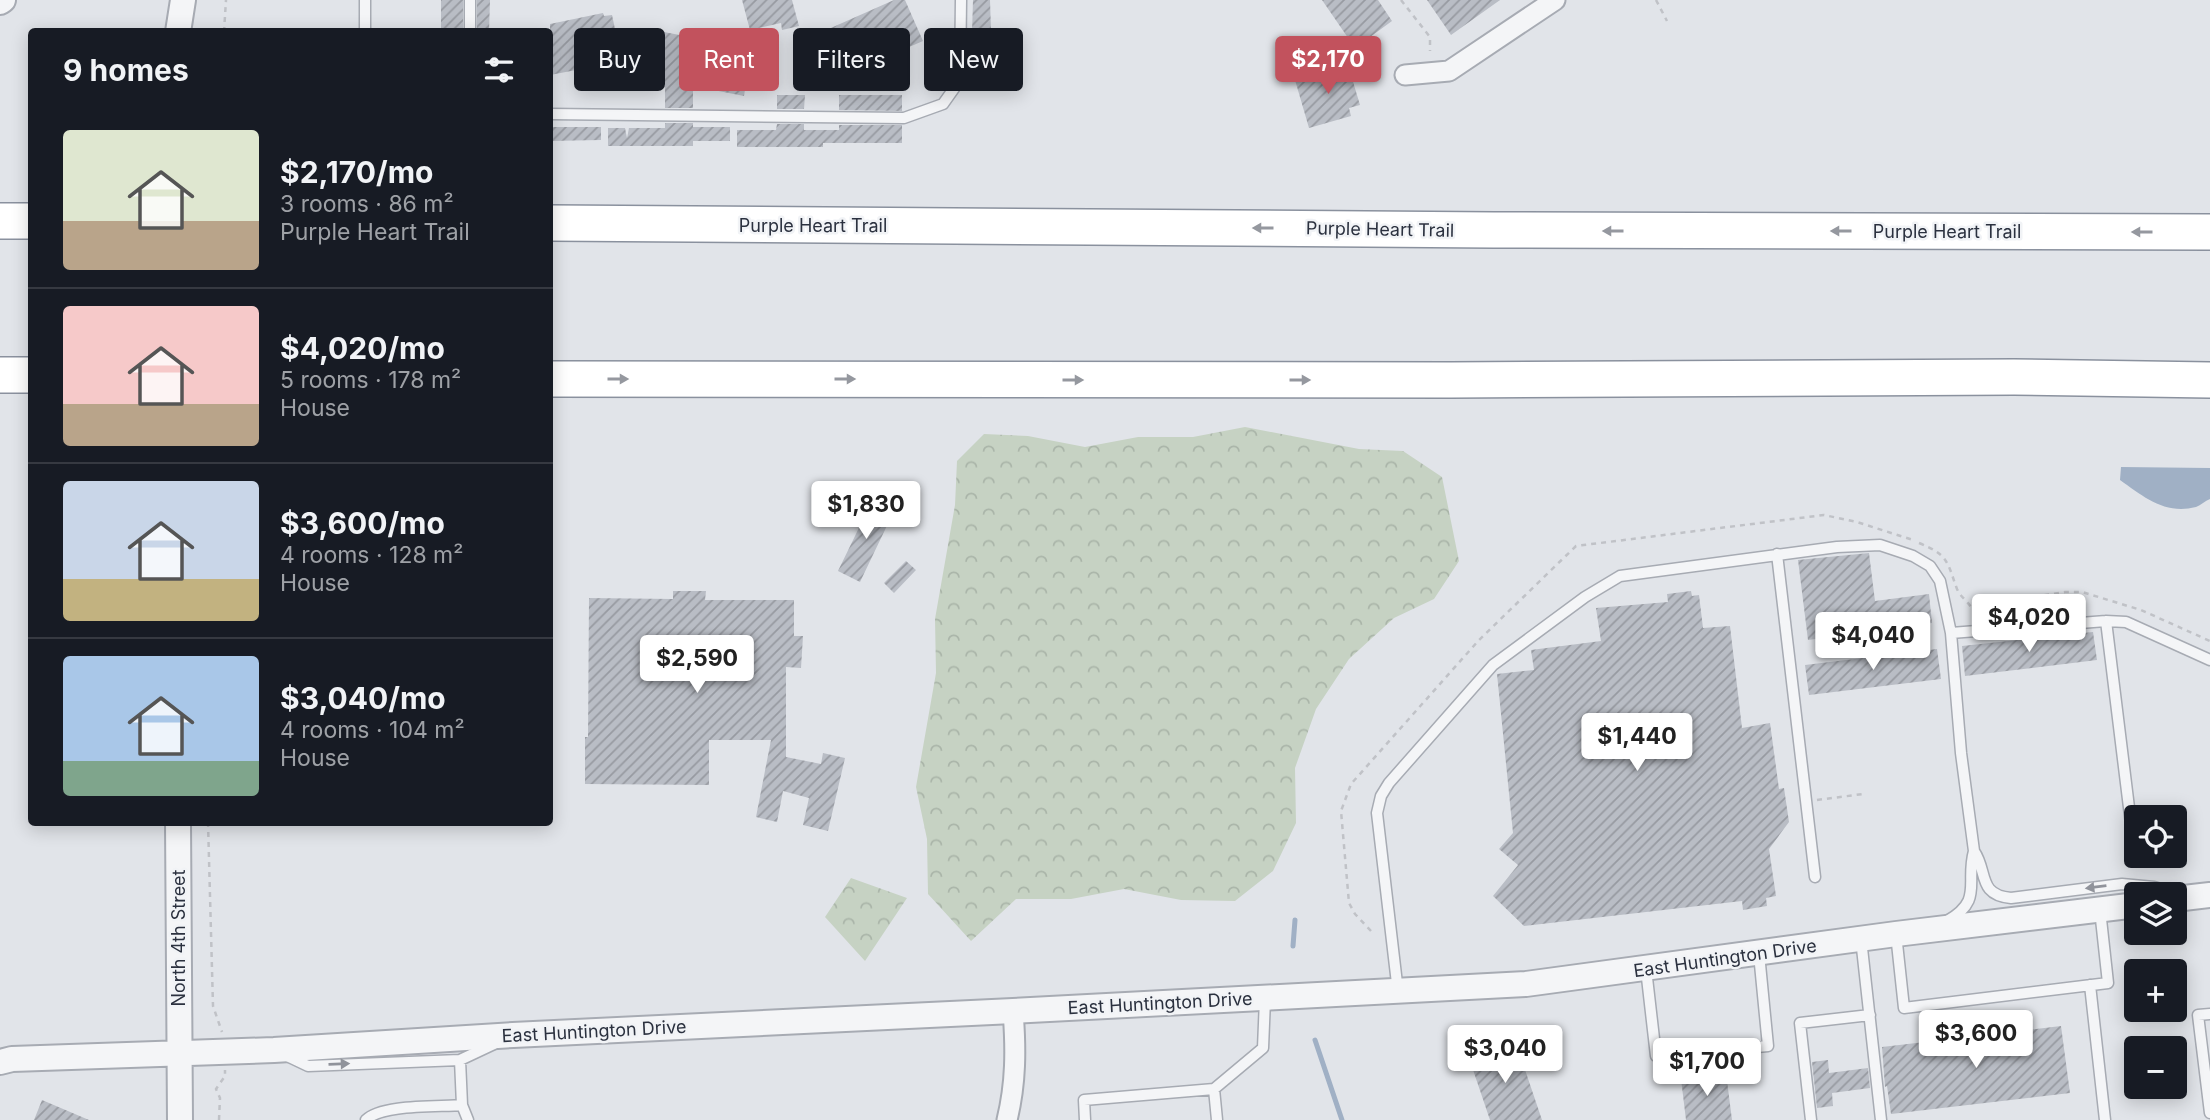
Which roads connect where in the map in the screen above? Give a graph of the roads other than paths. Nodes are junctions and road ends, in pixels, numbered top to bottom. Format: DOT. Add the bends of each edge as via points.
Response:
graph roads {
  1 [pos="183,0"];
  2 [pos="365,0"];
  3 [pos="470,0"];
  4 [pos="961,0"];
  5 [pos="1555,0"];
  6 [pos="179,28"];
  7 [pos="365,28"];
  8 [pos="470,28"];
  9 [pos="1405,75"];
  10 [pos="553,114"];
  11 [pos="0,221"];
  12 [pos="28,221"];
  13 [pos="553,223"];
  14 [pos="2210,232"];
  15 [pos="0,375"];
  16 [pos="28,375"];
  17 [pos="553,379"];
  18 [pos="2210,380"];
  19 [pos="1777,554"];
  20 [pos="2106,621"];
  21 [pos="1951,633"];
  22 [pos="2210,660"];
  23 [pos="2129,805"];
  24 [pos="178,826"];
  25 [pos="1973,851"];
  26 [pos="1815,877"];
  27 [pos="2191,897"];
  28 [pos="2124,907"];
  29 [pos="2100,910"];
  30 [pos="1895,934"];
  31 [pos="1861,939"];
  32 [pos="1759,953"];
  33 [pos="1646,968"];
  34 [pos="2090,985"];
  35 [pos="1398,992"];
  36 [pos="1265,997"];
  37 [pos="1013,1012"];
  38 [pos="2210,1014"];
  39 [pos="1870,1015"];
  40 [pos="513,1035"];
  41 [pos="274,1050"];
  42 [pos="179,1054"];
  43 [pos="460,1060"];
  44 [pos="0,1062"];
  45 [pos="1214,1089"];
  46 [pos="462,1105"];
  47 [pos="395,1109"];
  48 [pos="2210,1114"];
  49 [pos="180,1120"];
  50 [pos="366,1120"];
  51 [pos="399,1120"];
  52 [pos="468,1120"];
  53 [pos="1007,1120"];
  54 [pos="1084,1120"];
  55 [pos="1217,1120"];
  56 [pos="1811,1120"];
  57 [pos="1881,1120"];
  58 [pos="2105,1120"];
  1 -- 6 [label="street"];
  2 -- 7 [label="lane"];
  3 -- 8 [label="lane"];
  4 -- 10 [label="lane" via="960,80 943,104 904,118"];
  5 -- 9 [label="street" via="1449,71"];
  11 -- 12 [label="highway"];
  14 -- 13 [label="highway, Purple Heart Trail, one-way"];
  15 -- 16 [label="highway"];
  17 -- 18 [label="highway, one-way"];
  19 -- 21 [label="lane" via="1880,545 1913,556 1930,566 1940,581"];
  19 -- 26 [label="lane"];
  19 -- 35 [label="lane" via="1620,576 1493,665 1389,783 1377,813"];
  20 -- 21 [label="lane"];
  20 -- 22 [label="lane" via="2126,622"];
  20 -- 23 [label="lane"];
  21 -- 25 [label="lane"];
  24 -- 42 [label="street, North 4th Street"];
  27 -- 25 [label="lane, one-way" via="2122,884 2000,897 1986,887"];
  25 -- 30 [label="lane" via="1972,894 1963,911 1948,921"];
  28 -- 29 [label="street, East Huntington Drive"];
  29 -- 30 [label="street, East Huntington Drive"];
  29 -- 34 [label="lane" via="2108,983"];
  30 -- 31 [label="street, East Huntington Drive"];
  30 -- 34 [label="lane" via="1904,1008"];
  31 -- 32 [label="street, East Huntington Drive"];
  31 -- 39 [label="lane"];
  32 -- 33 [label="street, East Huntington Drive"];
  32 -- 33 [label="lane" via="1768,1046 1656,1056"];
  33 -- 35 [label="street, East Huntington Drive" via="1526,984"];
  34 -- 58 [label="lane"];
  35 -- 36 [label="street, East Huntington Drive"];
  36 -- 37 [label="street, East Huntington Drive"];
  36 -- 45 [label="lane" via="1263,1048"];
  37 -- 40 [label="street, East Huntington Drive"];
  37 -- 53 [label="street" via="1014,1091"];
  38 -- 48 [label="lane" via="2198,1015"];
  39 -- 56 [label="lane" via="1800,1023"];
  39 -- 57 [label="lane"];
  40 -- 41 [label="street, East Huntington Drive"];
  40 -- 43 [label="lane"];
  41 -- 42 [label="street, East Huntington Drive"];
  41 -- 43 [label="lane, one-way" via="308,1066"];
  42 -- 44 [label="street, East Huntington Drive"];
  42 -- 49 [label="street, North 4th Street"];
  43 -- 46 [label="lane"];
  45 -- 54 [label="lane" via="1084,1100"];
  45 -- 55 [label="lane"];
  46 -- 47 [label="lane"];
  46 -- 52 [label="lane"];
  47 -- 50 [label="lane" via="372,1113"];
  47 -- 51 [label="lane"];
}
